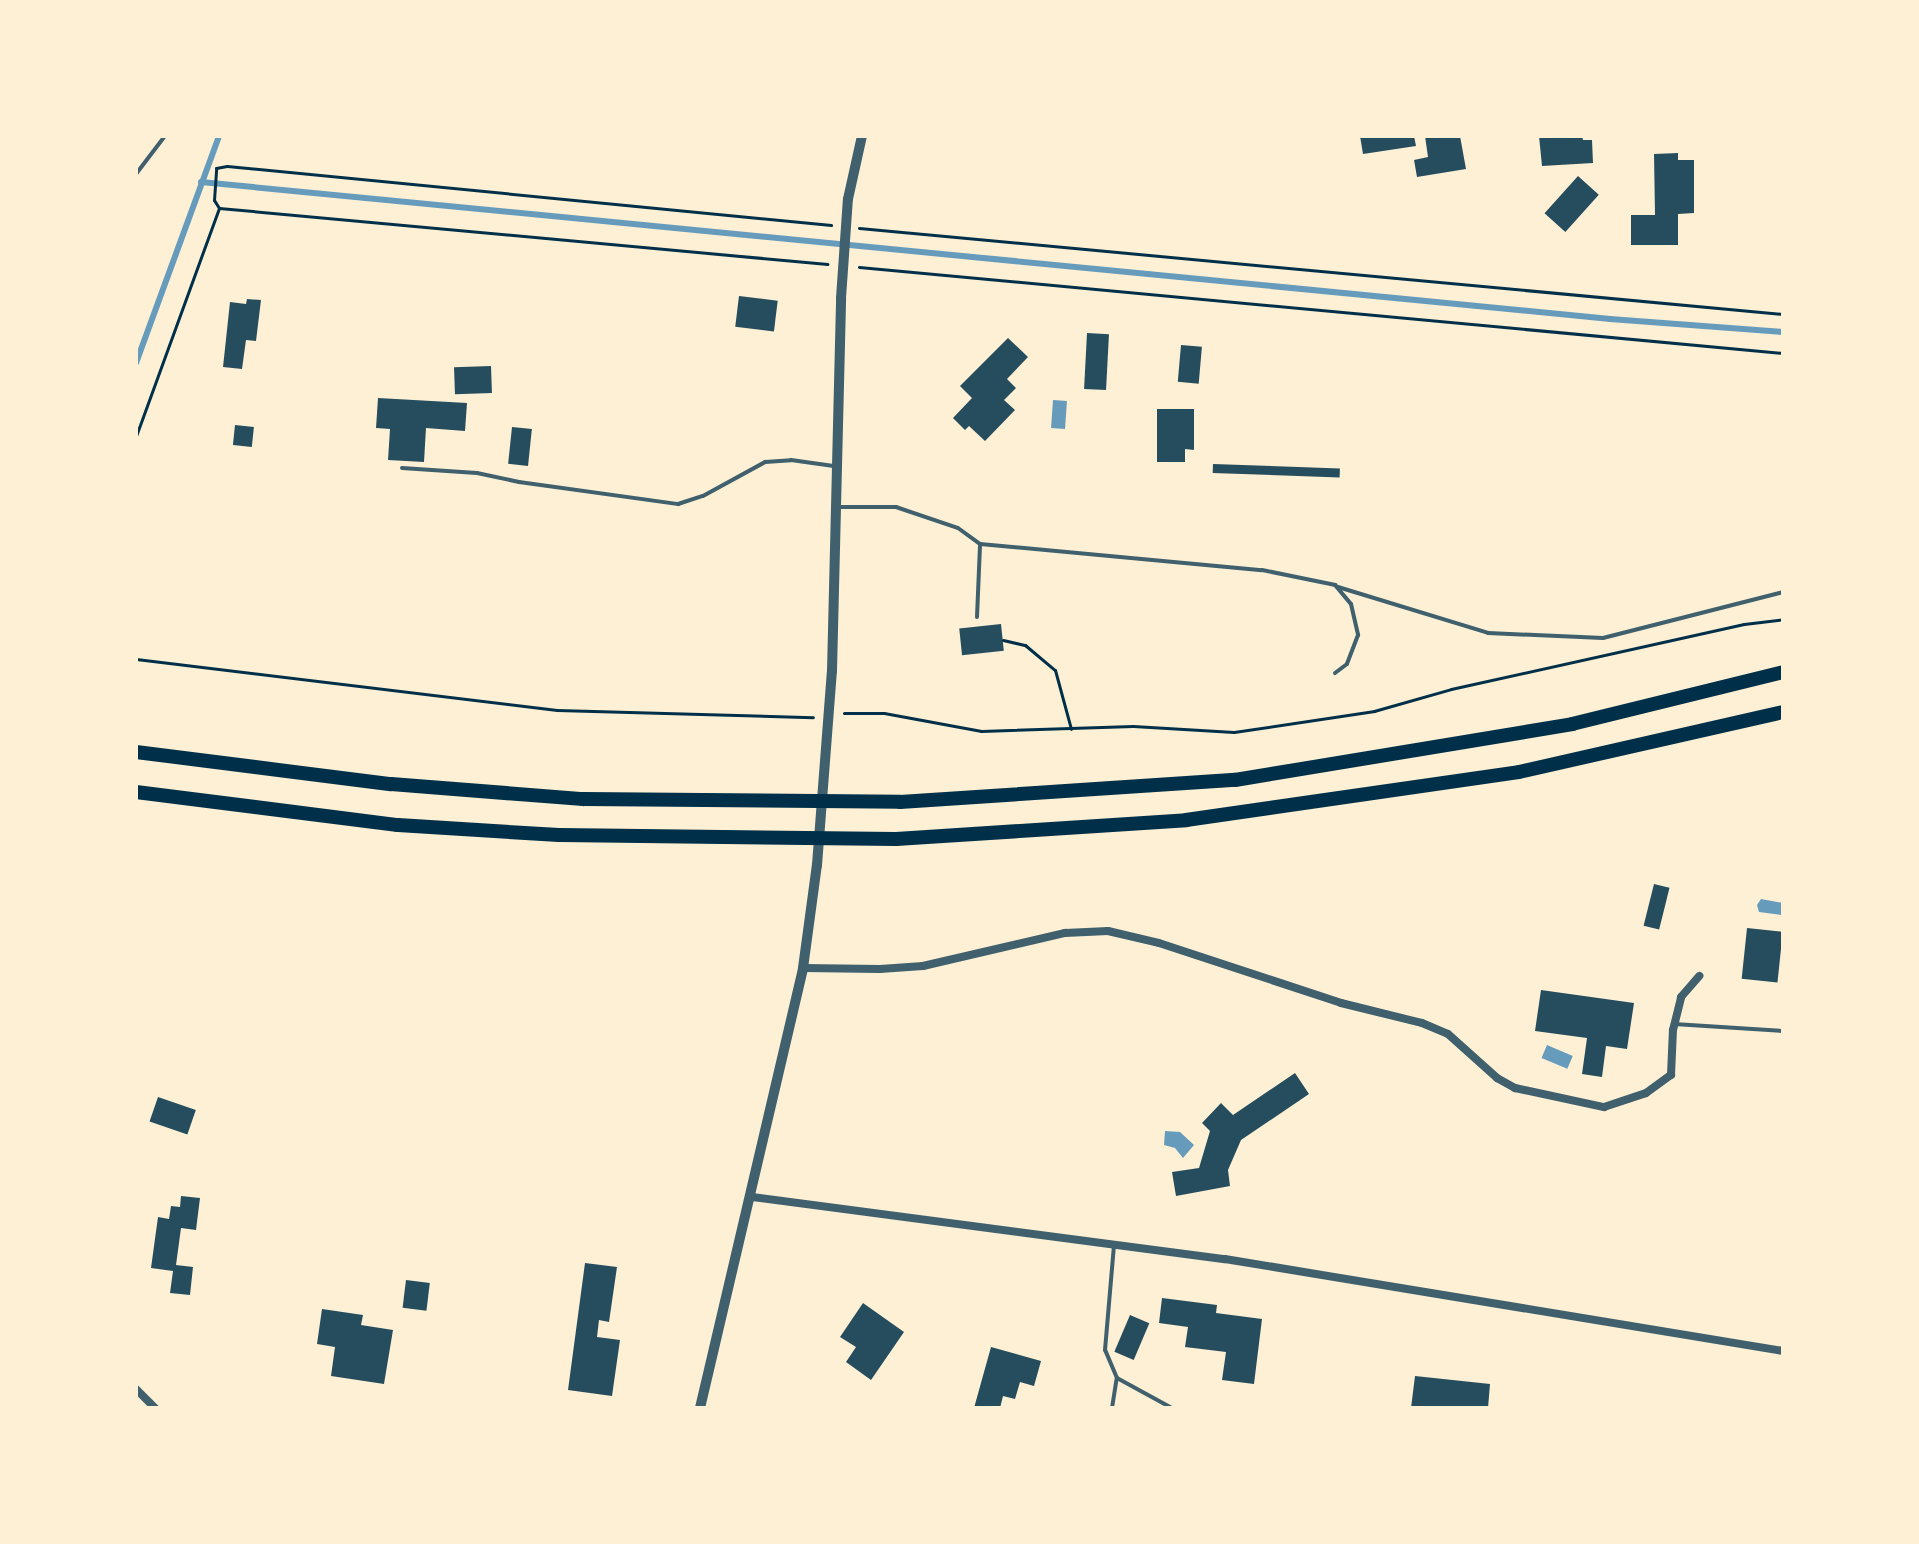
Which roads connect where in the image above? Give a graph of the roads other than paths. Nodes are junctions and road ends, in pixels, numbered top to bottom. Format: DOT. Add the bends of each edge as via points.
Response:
graph roads {
  1 [pos="165,136"];
  2 [pos="862,136"];
  3 [pos="136,174"];
  4 [pos="836,467"];
  5 [pos="402,468"];
  6 [pos="835,507"];
  7 [pos="980,544"];
  8 [pos="1335,585"];
  9 [pos="1783,592"];
  10 [pos="977,617"];
  11 [pos="1783,672"];
  12 [pos="1335,673"];
  13 [pos="1783,712"];
  14 [pos="136,752"];
  15 [pos="136,792"];
  16 [pos="803,968"];
  17 [pos="1699,976"];
  18 [pos="1674,1024"];
  19 [pos="1783,1031"];
  20 [pos="752,1197"];
  21 [pos="1114,1244"];
  22 [pos="1783,1351"];
  23 [pos="1117,1378"];
  24 [pos="136,1389"];
  25 [pos="155,1408"];
  26 [pos="700,1408"];
  27 [pos="1112,1408"];
  28 [pos="1172,1408"];
  1 -- 3 [label="lane"];
  2 -- 4 [label="street" via="843,260"];
  4 -- 5 [label="lane" via="765,462 678,504 477,473"];
  4 -- 6 [label="street"];
  6 -- 7 [label="lane" via="896,507 958,528"];
  6 -- 16 [label="street" via="830,716"];
  7 -- 8 [label="lane" via="1262,570"];
  7 -- 10 [label="lane"];
  8 -- 9 [label="lane" via="1488,633 1603,638"];
  8 -- 12 [label="lane" via="1351,604 1358,635 1347,664"];
  11 -- 14 [label="highway" via="1572,724 1235,780 900,802 583,799 391,784"];
  13 -- 15 [label="highway" via="1519,772 1216,816 896,839 559,835 398,825"];
  16 -- 18 [label="street" via="923,966 1065,933 1108,931 1422,1023 1448,1034 1515,1088 1604,1107 1646,1093 1671,1075"];
  16 -- 20 [label="street"];
  17 -- 18 [label="street" via="1681,997"];
  18 -- 19 [label="lane"];
  20 -- 21 [label="street"];
  20 -- 26 [label="street"];
  21 -- 22 [label="street"];
  21 -- 23 [label="lane" via="1105,1350"];
  23 -- 27 [label="lane"];
  23 -- 28 [label="lane"];
  24 -- 25 [label="street"];
}
